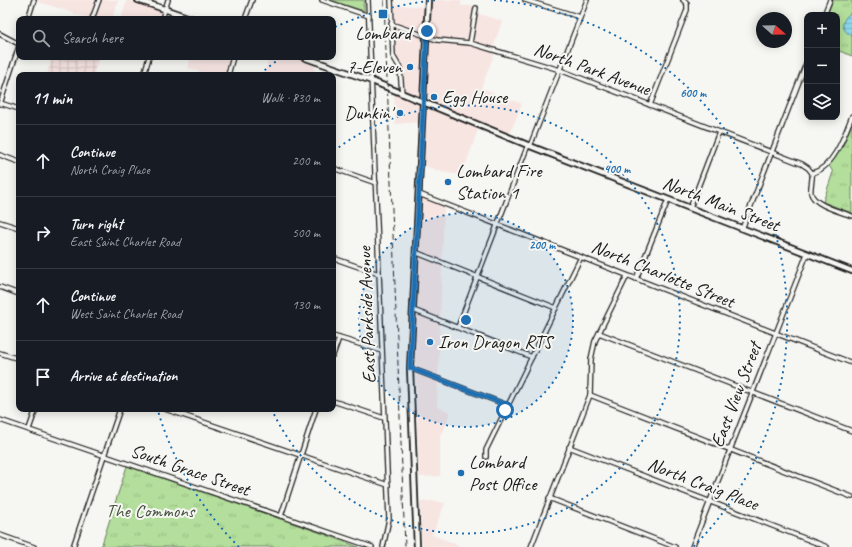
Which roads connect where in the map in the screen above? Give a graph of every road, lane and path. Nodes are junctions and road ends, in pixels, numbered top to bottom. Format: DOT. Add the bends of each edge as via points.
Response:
graph roads {
  1 [pos="34,0"];
  2 [pos="99,0"];
  3 [pos="138,0"];
  4 [pos="168,0"];
  5 [pos="252,0"];
  6 [pos="322,0"];
  7 [pos="368,0"];
  8 [pos="391,0"];
  9 [pos="428,0"];
  10 [pos="525,0"];
  11 [pos="587,0"];
  12 [pos="683,0"];
  13 [pos="830,0"];
  14 [pos="476,8"];
  15 [pos="165,9"];
  16 [pos="825,12"];
  17 [pos="29,16"];
  18 [pos="93,16"];
  19 [pos="163,16"];
  20 [pos="185,16"];
  21 [pos="247,16"];
  22 [pos="369,16"];
  23 [pos="580,17"];
  24 [pos="391,24"];
  25 [pos="0,34"];
  26 [pos="427,36"];
  27 [pos="470,43"];
  28 [pos="16,44"];
  29 [pos="16,54"];
  30 [pos="149,60"];
  31 [pos="232,60"];
  32 [pos="312,60"];
  33 [pos="804,69"];
  34 [pos="560,70"];
  35 [pos="145,72"];
  36 [pos="229,72"];
  37 [pos="372,81"];
  38 [pos="402,94"];
  39 [pos="423,102"];
  40 [pos="0,103"];
  41 [pos="650,105"];
  42 [pos="16,108"];
  43 [pos="852,116"];
  44 [pos="719,132"];
  45 [pos="529,145"];
  46 [pos="772,152"];
  47 [pos="0,155"];
  48 [pos="16,161"];
  49 [pos="336,169"];
  50 [pos="812,173"];
  51 [pos="376,183"];
  52 [pos="418,194"];
  53 [pos="668,200"];
  54 [pos="690,208"];
  55 [pos="852,216"];
  56 [pos="0,222"];
  57 [pos="498,224"];
  58 [pos="16,227"];
  59 [pos="742,229"];
  60 [pos="415,252"];
  61 [pos="807,254"];
  62 [pos="581,257"];
  63 [pos="336,259"];
  64 [pos="852,271"];
  65 [pos="379,274"];
  66 [pos="628,276"];
  67 [pos="478,277"];
  68 [pos="636,279"];
  69 [pos="0,287"];
  70 [pos="16,293"];
  71 [pos="556,308"];
  72 [pos="413,310"];
  73 [pos="458,327"];
  74 [pos="599,333"];
  75 [pos="775,333"];
  76 [pos="336,337"];
  77 [pos="339,338"];
  78 [pos="336,347"];
  79 [pos="382,351"];
  80 [pos="0,353"];
  81 [pos="532,357"];
  82 [pos="16,358"];
  83 [pos="852,363"];
  84 [pos="410,368"];
  85 [pos="752,392"];
  86 [pos="590,394"];
  87 [pos="336,402"];
  88 [pos="507,405"];
  89 [pos="35,412"];
  90 [pos="119,412"];
  91 [pos="173,412"];
  92 [pos="315,412"];
  93 [pos="384,418"];
  94 [pos="0,420"];
  95 [pos="29,429"];
  96 [pos="852,431"];
  97 [pos="569,447"];
  98 [pos="730,449"];
  99 [pos="301,455"];
  100 [pos="105,456"];
  101 [pos="486,457"];
  102 [pos="388,485"];
  103 [pos="852,497"];
  104 [pos="549,498"];
  105 [pos="710,501"];
  106 [pos="281,516"];
  107 [pos="0,535"];
  108 [pos="34,547"];
  109 [pos="73,547"];
  110 [pos="372,547"];
  111 [pos="383,547"];
  112 [pos="417,547"];
  113 [pos="531,547"];
  114 [pos="676,547"];
  115 [pos="692,547"];
  116 [pos="827,547"];
  1 -- 17 [label="street"];
  2 -- 18 [label="street"];
  3 -- 15 [label="main road"];
  4 -- 15 [label="street"];
  5 -- 21 [label="street"];
  6 -- 22 [label="street"];
  7 -- 22 [label="street, East Parkside Avenue"];
  8 -- 24 [label="street"];
  9 -- 26 [label="main road"];
  10 -- 23 [label="street"];
  11 -- 23 [label="street"];
  12 -- 41 [label="street" via="687,4 687,10"];
  13 -- 16 [label="street"];
  14 -- 27 [label="street"];
  15 -- 19 [label="street"];
  15 -- 20 [label="main road"];
  22 -- 37 [label="street, East Parkside Avenue"];
  23 -- 34 [label="street"];
  24 -- 26 [label="street, North Park Avenue"];
  24 -- 38 [label="street" via="393,56 401,72"];
  25 -- 28 [label="street"];
  26 -- 27 [label="street, North Park Avenue" via="437,40"];
  26 -- 39 [label="main road"];
  27 -- 34 [label="street, North Park Avenue"];
  29 -- 40 [label="street"];
  30 -- 35 [label="street"];
  31 -- 36 [label="street"];
  32 -- 37 [label="main road, North Main Street"];
  33 -- 46 [label="street"];
  34 -- 41 [label="street, North Park Avenue"];
  34 -- 45 [label="street"];
  37 -- 38 [label="main road, North Main Street"];
  37 -- 51 [label="street, East Parkside Avenue"];
  38 -- 39 [label="main road, North Main Street"];
  39 -- 45 [label="main road, North Main Street"];
  39 -- 52 [label="main road"];
  40 -- 42 [label="street"];
  41 -- 44 [label="street, North Park Avenue"];
  43 -- 50 [label="street" via="838,151 818,171"];
  44 -- 46 [label="street, North Park Avenue"];
  44 -- 54 [label="street"];
  45 -- 53 [label="main road, North Main Street"];
  45 -- 57 [label="street"];
  46 -- 50 [label="street, North Park Avenue" via="805,166"];
  46 -- 59 [label="street"];
  47 -- 48 [label="street"];
  49 -- 51 [label="street"];
  50 -- 55 [label="street" via="811,190 814,199"];
  51 -- 65 [label="street, East Parkside Avenue"];
  52 -- 57 [label="street, North Charlotte Street"];
  52 -- 60 [label="main road"];
  53 -- 54 [label="main road, North Main Street"];
  53 -- 68 [label="street"];
  54 -- 59 [label="main road, North Main Street"];
  56 -- 58 [label="street"];
  57 -- 62 [label="street, North Charlotte Street"];
  57 -- 67 [label="street"];
  59 -- 61 [label="main road, North Main Street"];
  60 -- 67 [label="street"];
  60 -- 72 [label="main road"];
  61 -- 64 [label="main road, North Main Street"];
  61 -- 75 [label="street, East View Street"];
  62 -- 66 [label="street, North Charlotte Street"];
  62 -- 71 [label="street"];
  63 -- 65 [label="street"];
  65 -- 79 [label="street, East Parkside Avenue"];
  66 -- 68 [label="street, North Charlotte Street"];
  66 -- 74 [label="street"];
  67 -- 71 [label="street"];
  67 -- 73 [label="street"];
  68 -- 75 [label="street, North Charlotte Street"];
  69 -- 70 [label="street"];
  71 -- 81 [label="street"];
  72 -- 73 [label="street"];
  72 -- 84 [label="main road"];
  73 -- 81 [label="street"];
  74 -- 85 [label="street"];
  74 -- 86 [label="street" via="592,352"];
  75 -- 83 [label="street, North Charlotte Street"];
  75 -- 85 [label="street, East View Street"];
  76 -- 77 [label="street"];
  77 -- 78 [label="street"];
  77 -- 79 [label="street"];
  79 -- 93 [label="street, East Parkside Avenue"];
  80 -- 82 [label="street"];
  81 -- 88 [label="street"];
  84 -- 88 [label="street"];
  84 -- 112 [label="main road"];
  85 -- 96 [label="street"];
  85 -- 98 [label="street, East View Street"];
  86 -- 97 [label="street"];
  86 -- 98 [label="street"];
  87 -- 93 [label="street"];
  88 -- 101 [label="street" via="486,450"];
  89 -- 95 [label="street"];
  90 -- 100 [label="street"];
  91 -- 99 [label="street"];
  92 -- 99 [label="street"];
  93 -- 102 [label="street, East Parkside Avenue"];
  94 -- 95 [label="street, South Grace Street"];
  95 -- 100 [label="street, South Grace Street"];
  97 -- 104 [label="street"];
  97 -- 105 [label="street, North Craig Place"];
  98 -- 103 [label="street"];
  98 -- 105 [label="street, East View Street"];
  99 -- 102 [label="street"];
  99 -- 106 [label="street"];
  100 -- 106 [label="street, South Grace Street"];
  100 -- 109 [label="street"];
  102 -- 111 [label="street, East Parkside Avenue" via="389,519"];
  104 -- 113 [label="street"];
  104 -- 114 [label="street"];
  105 -- 115 [label="street, East View Street"];
  105 -- 116 [label="street, North Craig Place"];
  106 -- 110 [label="street, South Grace Street"];
  107 -- 108 [label="street"];
}
